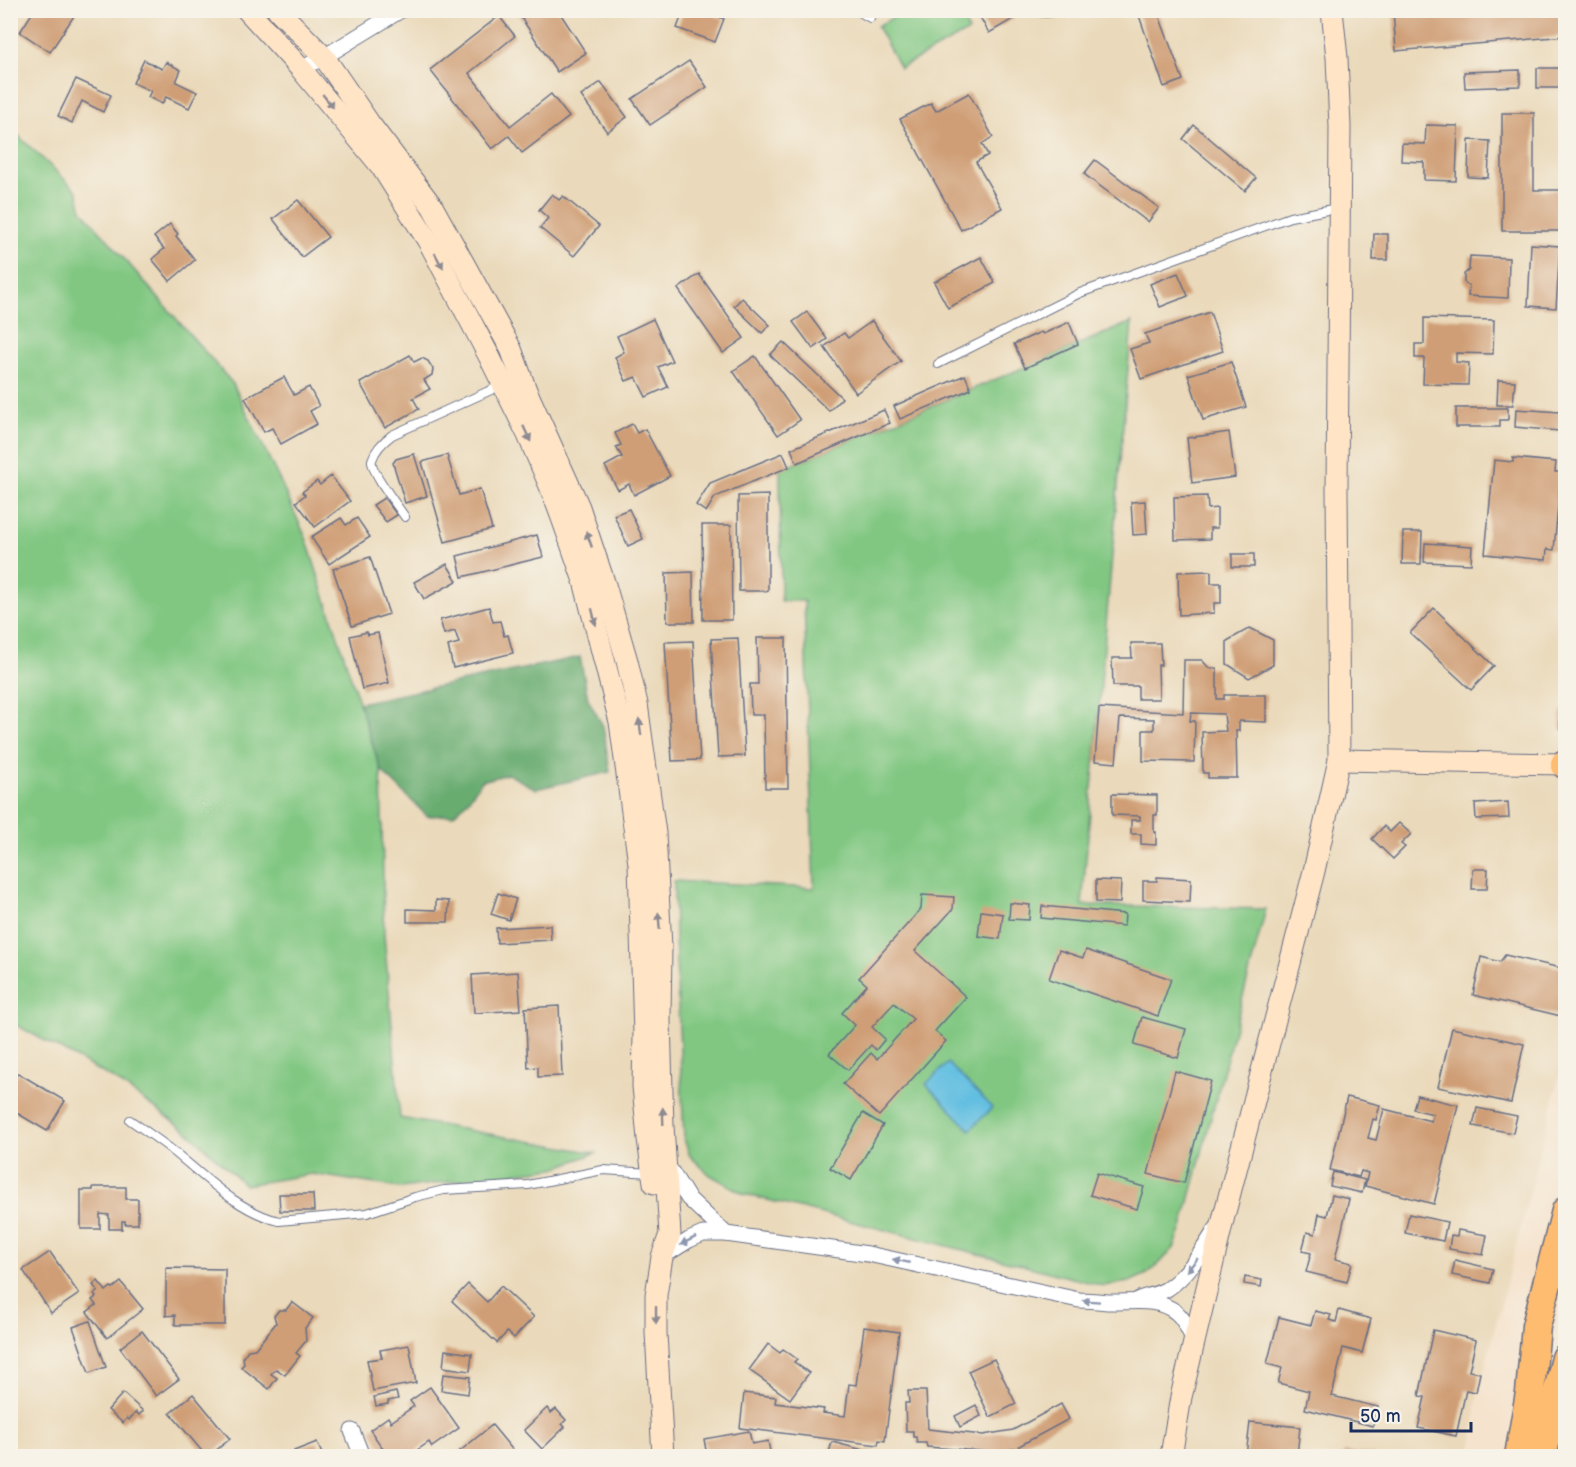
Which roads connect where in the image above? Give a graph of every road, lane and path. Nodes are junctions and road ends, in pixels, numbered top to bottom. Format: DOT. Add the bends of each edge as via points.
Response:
graph roads {
  1 [pos="247,10"];
  2 [pos="278,10"];
  3 [pos="401,10"];
  4 [pos="856,10"];
  5 [pos="1035,10"];
  6 [pos="1057,10"];
  7 [pos="1332,10"];
  8 [pos="870,18"];
  9 [pos="324,57"];
  10 [pos="301,69"];
  11 [pos="1339,208"];
  12 [pos="938,364"];
  13 [pos="503,385"];
  14 [pos="405,517"];
  15 [pos="1339,760"];
  16 [pos="1566,764"];
  17 [pos="130,1120"];
  18 [pos="659,1167"];
  19 [pos="1566,1211"];
  20 [pos="1224,1216"];
  21 [pos="726,1234"];
  22 [pos="662,1257"];
  23 [pos="1133,1301"];
  24 [pos="1536,1326"];
  25 [pos="1194,1341"];
  26 [pos="1564,1366"];
  27 [pos="352,1431"];
  28 [pos="362,1456"];
  29 [pos="663,1456"];
  30 [pos="1171,1456"];
  31 [pos="1505,1456"];
  32 [pos="1519,1456"];
  33 [pos="1542,1456"];
  34 [pos="1558,1456"];
  1 -- 10 [label="street"];
  2 -- 9 [label="street"];
  3 -- 9 [label="street"];
  4 -- 8 [label="lane"];
  5 -- 6 [label="lane"];
  7 -- 11 [label="street" via="1340,127"];
  9 -- 10 [label="street"];
  18 -- 9 [label="street, one-way" via="661,947 655,833 637,704 605,585 579,507 511,349 432,206"];
  10 -- 13 [label="street, one-way" via="381,165 430,244"];
  11 -- 12 [label="lane" via="1290,217 1080,293"];
  11 -- 15 [label="street"];
  13 -- 14 [label="lane" via="382,443 372,465"];
  13 -- 18 [label="street, one-way" via="546,476 584,581 620,722 639,864 643,1086 648,1139"];
  15 -- 16 [label="street"];
  15 -- 20 [label="street"];
  17 -- 18 [label="lane" via="220,1190 249,1209 279,1221 368,1213 444,1190 528,1185 603,1170"];
  18 -- 21 [label="street"];
  18 -- 22 [label="street"];
  19 -- 24 [label="highway"];
  20 -- 23 [label="street, one-way" via="1183,1276 1165,1290"];
  20 -- 25 [label="street"];
  21 -- 22 [label="street, one-way" via="703,1234"];
  23 -- 21 [label="street, one-way" via="1079,1300 868,1254"];
  22 -- 29 [label="street, one-way" via="656,1294 656,1333"];
  23 -- 25 [label="street" via="1168,1307 1178,1314"];
  24 -- 31 [label="highway"];
  24 -- 32 [label="highway"];
  25 -- 30 [label="street"];
  26 -- 33 [label="highway"];
  26 -- 34 [label="highway"];
  27 -- 28 [label="street"];
}
